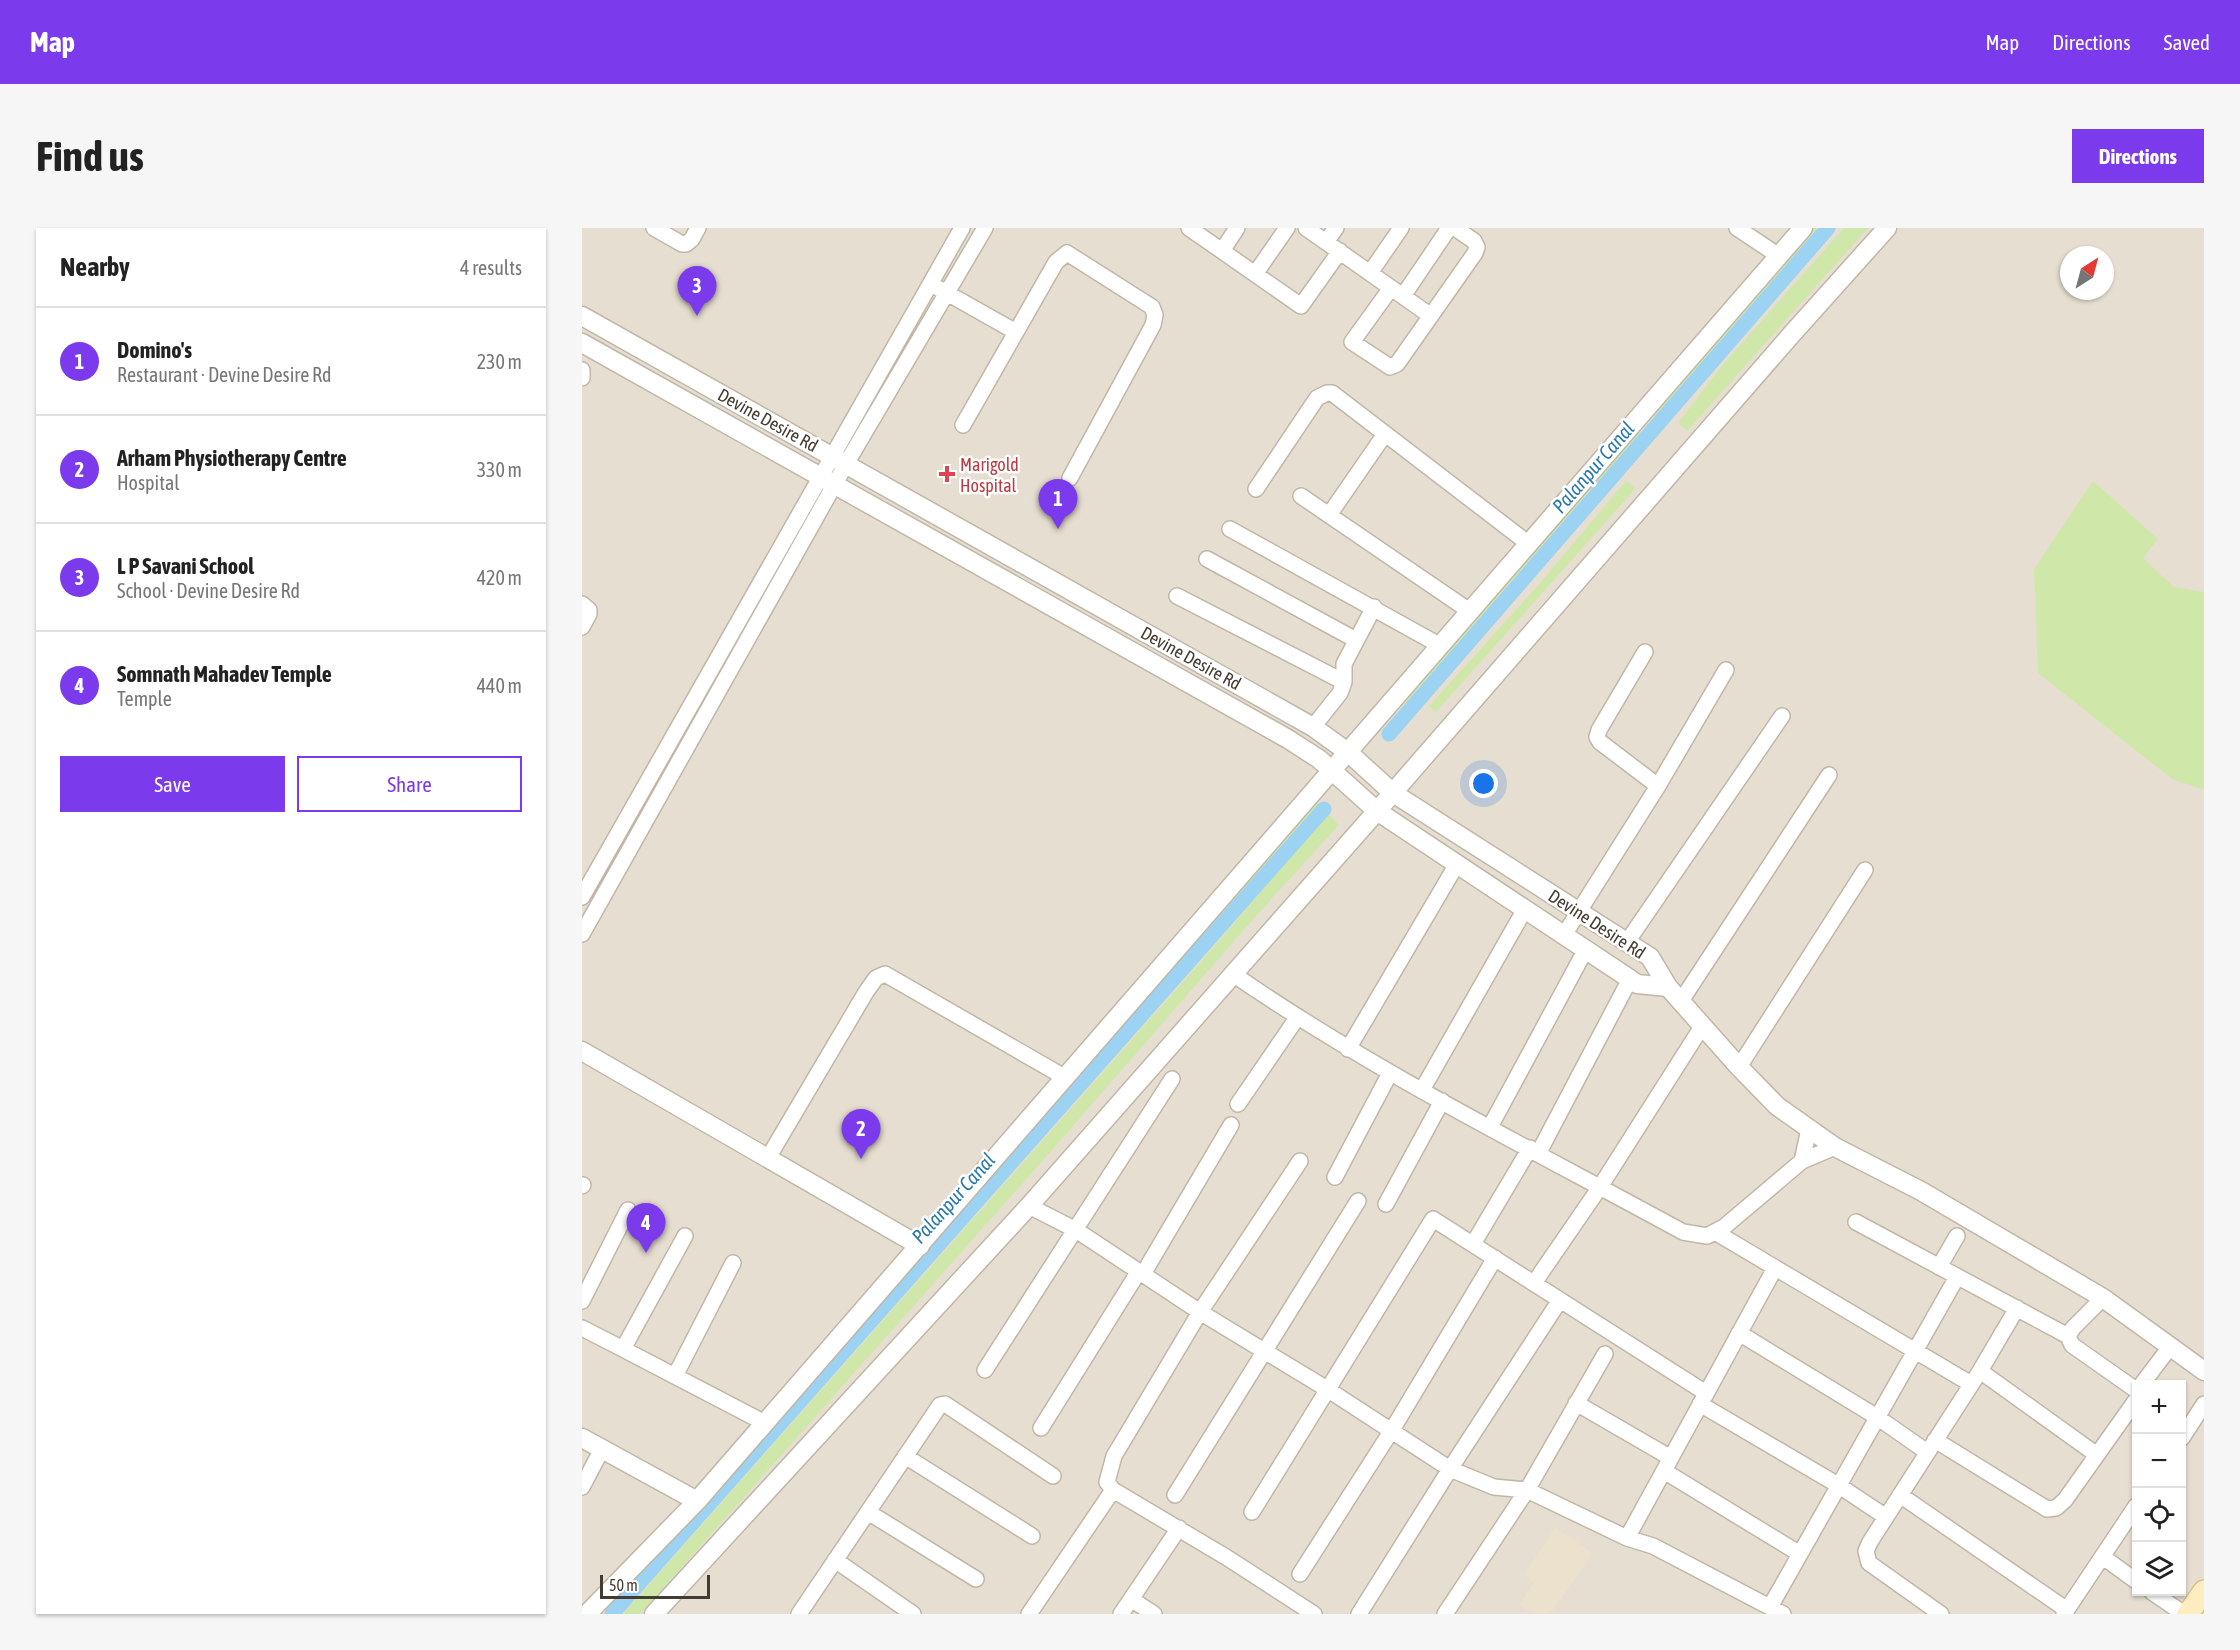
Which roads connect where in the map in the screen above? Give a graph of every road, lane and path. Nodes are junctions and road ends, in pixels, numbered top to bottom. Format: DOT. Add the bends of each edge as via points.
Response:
graph roads {
  1 [pos="654,228"];
  2 [pos="698,228"];
  3 [pos="962,228"];
  4 [pos="985,228"];
  5 [pos="1190,228"];
  6 [pos="1237,228"];
  7 [pos="1287,228"];
  8 [pos="1306,228"];
  9 [pos="1336,228"];
  10 [pos="1401,228"];
  11 [pos="1449,228"];
  12 [pos="1455,228"];
  13 [pos="1737,228"];
  14 [pos="1803,228"];
  15 [pos="1887,228"];
  16 [pos="1326,242"];
  17 [pos="1222,250"];
  18 [pos="1340,251"];
  19 [pos="1779,256"];
  20 [pos="1370,273"];
  21 [pos="1255,274"];
  22 [pos="931,284"];
  23 [pos="1397,292"];
  24 [pos="947,293"];
  25 [pos="582,316"];
  26 [pos="1431,316"];
  27 [pos="1016,332"];
  28 [pos="582,343"];
  29 [pos="582,370"];
  30 [pos="582,378"];
  31 [pos="874,383"];
  32 [pos="889,391"];
  33 [pos="963,425"];
  34 [pos="1385,434"];
  35 [pos="840,460"];
  36 [pos="1070,478"];
  37 [pos="828,481"];
  38 [pos="1256,489"];
  39 [pos="1301,496"];
  40 [pos="1329,515"];
  41 [pos="1230,529"];
  42 [pos="1529,544"];
  43 [pos="1207,559"];
  44 [pos="763,579"];
  45 [pos="777,587"];
  46 [pos="1177,596"];
  47 [pos="582,604"];
  48 [pos="1374,607"];
  49 [pos="1471,612"];
  50 [pos="582,627"];
  51 [pos="1356,640"];
  52 [pos="1441,646"];
  53 [pos="1645,652"];
  54 [pos="1726,670"];
  55 [pos="1344,682"];
  56 [pos="703,684"];
  57 [pos="717,693"];
  58 [pos="1782,716"];
  59 [pos="1313,727"];
  60 [pos="1349,753"];
  61 [pos="1334,771"];
  62 [pos="1830,775"];
  63 [pos="1658,786"];
  64 [pos="1393,793"];
  65 [pos="640,795"];
  66 [pos="655,804"];
  67 [pos="1377,811"];
  68 [pos="1457,864"];
  69 [pos="597,870"];
  70 [pos="1865,870"];
  71 [pos="613,878"];
  72 [pos="582,897"];
  73 [pos="1525,909"];
  74 [pos="1578,911"];
  75 [pos="582,934"];
  76 [pos="1564,935"];
  77 [pos="1627,942"];
  78 [pos="1586,950"];
  79 [pos="1233,974"];
  80 [pos="1630,979"];
  81 [pos="1668,987"];
  82 [pos="1682,1001"];
  83 [pos="1297,1018"];
  84 [pos="1703,1025"];
  85 [pos="1348,1049"];
  86 [pos="582,1051"];
  87 [pos="1739,1067"];
  88 [pos="1390,1073"];
  89 [pos="1066,1078"];
  90 [pos="1172,1079"];
  91 [pos="1422,1090"];
  92 [pos="1442,1101"];
  93 [pos="1238,1104"];
  94 [pos="1231,1125"];
  95 [pos="1490,1127"];
  96 [pos="1809,1129"];
  97 [pos="1835,1147"];
  98 [pos="1534,1151"];
  99 [pos="768,1158"];
  100 [pos="1300,1161"];
  101 [pos="1802,1161"];
  102 [pos="1335,1177"];
  103 [pos="1600,1187"];
  104 [pos="1358,1201"];
  105 [pos="1386,1204"];
  106 [pos="1029,1206"];
  107 [pos="628,1210"];
  108 [pos="1856,1222"];
  109 [pos="1076,1230"];
  110 [pos="1715,1232"];
  111 [pos="684,1236"];
  112 [pos="1957,1236"];
  113 [pos="1473,1244"];
  114 [pos="920,1246"];
  115 [pos="1495,1258"];
  116 [pos="733,1263"];
  117 [pos="1940,1267"];
  118 [pos="1775,1268"];
  119 [pos="1141,1272"];
  120 [pos="1957,1276"];
  121 [pos="1534,1283"];
  122 [pos="2103,1298"];
  123 [pos="582,1300"];
  124 [pos="1560,1300"];
  125 [pos="2017,1308"];
  126 [pos="1200,1312"];
  127 [pos="582,1328"];
  128 [pos="1739,1333"];
  129 [pos="2068,1336"];
  130 [pos="2170,1347"];
  131 [pos="623,1350"];
  132 [pos="1265,1350"];
  133 [pos="1913,1351"];
  134 [pos="1605,1354"];
  135 [pos="986,1370"];
  136 [pos="2204,1371"];
  137 [pos="675,1376"];
  138 [pos="1975,1378"];
  139 [pos="2145,1380"];
  140 [pos="2132,1387"];
  141 [pos="1327,1389"];
  142 [pos="1703,1399"];
  143 [pos="1576,1403"];
  144 [pos="2204,1404"];
  145 [pos="2132,1406"];
  146 [pos="1877,1416"];
  147 [pos="765,1423"];
  148 [pos="1041,1428"];
  149 [pos="1392,1430"];
  150 [pos="2184,1434"];
  151 [pos="582,1438"];
  152 [pos="1931,1446"];
  153 [pos="602,1449"];
  154 [pos="2097,1455"];
  155 [pos="905,1456"];
  156 [pos="1667,1465"];
  157 [pos="1450,1469"];
  158 [pos="1053,1476"];
  159 [pos="1838,1485"];
  160 [pos="582,1487"];
  161 [pos="1113,1490"];
  162 [pos="1527,1490"];
  163 [pos="1175,1495"];
  164 [pos="1900,1495"];
  165 [pos="698,1501"];
  166 [pos="868,1512"];
  167 [pos="1252,1512"];
  168 [pos="2132,1512"];
  169 [pos="1886,1517"];
  170 [pos="1179,1528"];
  171 [pos="1032,1536"];
  172 [pos="1627,1538"];
  173 [pos="1800,1554"];
  174 [pos="2103,1557"];
  175 [pos="835,1560"];
  176 [pos="1300,1574"];
  177 [pos="2132,1578"];
  178 [pos="976,1579"];
  179 [pos="2204,1591"];
  180 [pos="2158,1596"];
  181 [pos="1131,1599"];
  182 [pos="1776,1610"];
  183 [pos="2066,1612"];
  184 [pos="587,1614"];
  185 [pos="654,1614"];
  186 [pos="800,1614"];
  187 [pos="913,1614"];
  188 [pos="1029,1614"];
  189 [pos="1121,1614"];
  190 [pos="1154,1614"];
  191 [pos="1314,1614"];
  192 [pos="1359,1614"];
  193 [pos="1445,1614"];
  194 [pos="1941,1614"];
  195 [pos="2186,1614"];
  1 -- 2 [label="street" via="682,244 692,239"];
  3 -- 22 [label="street"];
  4 -- 24 [label="street"];
  5 -- 17 [label="street"];
  6 -- 17 [label="street"];
  7 -- 21 [label="street"];
  8 -- 16 [label="street"];
  9 -- 16 [label="street"];
  10 -- 20 [label="street"];
  11 -- 23 [label="street"];
  12 -- 26 [label="street" via="1477,247"];
  13 -- 19 [label="street"];
  14 -- 19 [label="street"];
  15 -- 64 [label="street"];
  16 -- 18 [label="street"];
  17 -- 21 [label="street"];
  18 -- 20 [label="street"];
  18 -- 21 [label="street" via="1301,306"];
  19 -- 42 [label="street"];
  20 -- 23 [label="street"];
  22 -- 24 [label="street"];
  22 -- 31 [label="street"];
  23 -- 26 [label="street"];
  23 -- 26 [label="street" via="1352,342 1394,367"];
  24 -- 27 [label="street"];
  24 -- 32 [label="street"];
  25 -- 35 [label="street, Devine Desire Rd"];
  27 -- 33 [label="street"];
  27 -- 36 [label="street" via="1056,262 1067,254 1152,307 1155,315 1153,326"];
  28 -- 37 [label="street, Devine Desire Rd"];
  29 -- 30 [label="street"];
  31 -- 32 [label="street"];
  31 -- 35 [label="street"];
  32 -- 35 [label="street"];
  34 -- 38 [label="street" via="1327,393 1317,398"];
  34 -- 40 [label="street"];
  34 -- 42 [label="street"];
  35 -- 37 [label="street"];
  35 -- 59 [label="street, Devine Desire Rd"];
  37 -- 44 [label="street"];
  37 -- 45 [label="street"];
  37 -- 61 [label="street, Devine Desire Rd" via="1288,739"];
  39 -- 40 [label="street"];
  40 -- 49 [label="street"];
  41 -- 48 [label="street"];
  42 -- 49 [label="street"];
  43 -- 51 [label="street"];
  44 -- 45 [label="street"];
  44 -- 56 [label="street"];
  45 -- 57 [label="street"];
  46 -- 55 [label="street"];
  47 -- 50 [label="street" via="589,614"];
  48 -- 51 [label="street"];
  48 -- 52 [label="street"];
  49 -- 52 [label="street"];
  51 -- 55 [label="street" via="1344,664"];
  52 -- 60 [label="street"];
  53 -- 63 [label="street" via="1597,737"];
  54 -- 63 [label="street"];
  55 -- 59 [label="street"];
  56 -- 57 [label="street"];
  56 -- 65 [label="street"];
  57 -- 66 [label="street"];
  58 -- 77 [label="street"];
  59 -- 60 [label="street, Devine Desire Rd"];
  60 -- 61 [label="street"];
  60 -- 64 [label="street, Devine Desire Rd"];
  61 -- 67 [label="street, Devine Desire Rd"];
  61 -- 89 [label="street"];
  62 -- 82 [label="street"];
  63 -- 74 [label="street"];
  64 -- 67 [label="street"];
  64 -- 74 [label="street, Devine Desire Rd"];
  65 -- 66 [label="street"];
  65 -- 69 [label="street"];
  66 -- 71 [label="street"];
  67 -- 68 [label="street, Devine Desire Rd"];
  67 -- 79 [label="street"];
  68 -- 73 [label="street, Devine Desire Rd"];
  68 -- 85 [label="street"];
  69 -- 71 [label="street"];
  69 -- 72 [label="street"];
  70 -- 87 [label="street"];
  71 -- 75 [label="street"];
  73 -- 76 [label="street, Devine Desire Rd"];
  73 -- 91 [label="street"];
  74 -- 76 [label="street"];
  74 -- 77 [label="street, Devine Desire Rd"];
  76 -- 78 [label="street, Devine Desire Rd"];
  77 -- 81 [label="street, Devine Desire Rd" via="1650,957"];
  78 -- 80 [label="street, Devine Desire Rd"];
  78 -- 95 [label="street"];
  79 -- 83 [label="street"];
  79 -- 106 [label="street"];
  80 -- 81 [label="street, Devine Desire Rd" via="1637,984"];
  80 -- 98 [label="street"];
  81 -- 82 [label="street"];
  82 -- 84 [label="street"];
  83 -- 85 [label="street"];
  83 -- 93 [label="street"];
  84 -- 87 [label="street"];
  84 -- 103 [label="street"];
  85 -- 88 [label="street"];
  86 -- 99 [label="street"];
  87 -- 96 [label="street" via="1777,1106"];
  88 -- 91 [label="street"];
  88 -- 102 [label="street"];
  89 -- 99 [label="street" via="885,974 876,978 866,993"];
  89 -- 114 [label="street"];
  90 -- 109 [label="street"];
  91 -- 92 [label="street"];
  92 -- 95 [label="street"];
  92 -- 105 [label="street"];
  94 -- 119 [label="street"];
  95 -- 98 [label="street"];
  96 -- 97 [label="street"];
  96 -- 101 [label="street"];
  97 -- 101 [label="street"];
  97 -- 122 [label="street" via="1921,1191"];
  98 -- 103 [label="street"];
  98 -- 113 [label="street"];
  99 -- 114 [label="street"];
  100 -- 126 [label="street"];
  101 -- 110 [label="street"];
  103 -- 110 [label="street" via="1683,1232 1707,1236"];
  103 -- 121 [label="street"];
  104 -- 132 [label="street"];
  106 -- 109 [label="street"];
  106 -- 185 [label="street"];
  107 -- 123 [label="street"];
  108 -- 117 [label="street"];
  109 -- 119 [label="street"];
  109 -- 135 [label="street"];
  110 -- 118 [label="street"];
  111 -- 131 [label="street"];
  112 -- 117 [label="street"];
  113 -- 115 [label="street"];
  113 -- 141 [label="street" via="1433,1219"];
  114 -- 147 [label="street"];
  115 -- 121 [label="street"];
  115 -- 149 [label="street"];
  116 -- 137 [label="street"];
  117 -- 120 [label="street"];
  118 -- 128 [label="street"];
  118 -- 133 [label="street"];
  119 -- 126 [label="street"];
  119 -- 148 [label="street"];
  120 -- 125 [label="street"];
  120 -- 133 [label="street"];
  121 -- 124 [label="street"];
  122 -- 129 [label="street"];
  122 -- 130 [label="street"];
  124 -- 142 [label="street"];
  124 -- 157 [label="street"];
  125 -- 129 [label="street"];
  125 -- 138 [label="street"];
  126 -- 132 [label="street"];
  126 -- 161 [label="street" via="1114,1456 1107,1482"];
  127 -- 131 [label="street"];
  128 -- 142 [label="street"];
  128 -- 146 [label="street"];
  129 -- 140 [label="street" via="2072,1345"];
  130 -- 136 [label="street"];
  130 -- 139 [label="street"];
  131 -- 137 [label="street"];
  132 -- 141 [label="street"];
  132 -- 163 [label="street"];
  133 -- 138 [label="street"];
  133 -- 146 [label="street"];
  134 -- 143 [label="street"];
  137 -- 147 [label="street"];
  138 -- 152 [label="street"];
  138 -- 154 [label="street"];
  141 -- 149 [label="street"];
  141 -- 167 [label="street"];
  142 -- 156 [label="street"];
  142 -- 159 [label="street"];
  143 -- 156 [label="street"];
  143 -- 162 [label="street"];
  144 -- 150 [label="street"];
  145 -- 154 [label="street"];
  146 -- 152 [label="street"];
  146 -- 159 [label="street"];
  147 -- 165 [label="street"];
  149 -- 157 [label="street"];
  149 -- 176 [label="street"];
  151 -- 153 [label="street"];
  152 -- 154 [label="street" via="2047,1509 2056,1508 2065,1500"];
  152 -- 164 [label="street"];
  153 -- 160 [label="street"];
  153 -- 165 [label="street"];
  155 -- 158 [label="street" via="936,1409 945,1404"];
  155 -- 166 [label="street"];
  155 -- 171 [label="street"];
  156 -- 172 [label="street"];
  156 -- 173 [label="street"];
  157 -- 162 [label="street" via="1494,1487"];
  157 -- 192 [label="street"];
  159 -- 169 [label="street"];
  159 -- 173 [label="street"];
  161 -- 170 [label="street"];
  161 -- 188 [label="street"];
  162 -- 172 [label="street"];
  162 -- 193 [label="street"];
  164 -- 169 [label="street"];
  164 -- 183 [label="street"];
  165 -- 184 [label="street"];
  166 -- 175 [label="street"];
  166 -- 178 [label="street"];
  168 -- 174 [label="street"];
  169 -- 194 [label="street" via="1866,1551 1869,1563"];
  170 -- 181 [label="street"];
  170 -- 191 [label="street"];
  172 -- 182 [label="street" via="1653,1546"];
  173 -- 182 [label="street"];
  174 -- 177 [label="street"];
  174 -- 183 [label="street"];
  175 -- 186 [label="street"];
  175 -- 187 [label="street"];
  179 -- 195 [label="main road"];
  180 -- 195 [label="street"];
  181 -- 189 [label="street"];
  181 -- 190 [label="street"];
}
